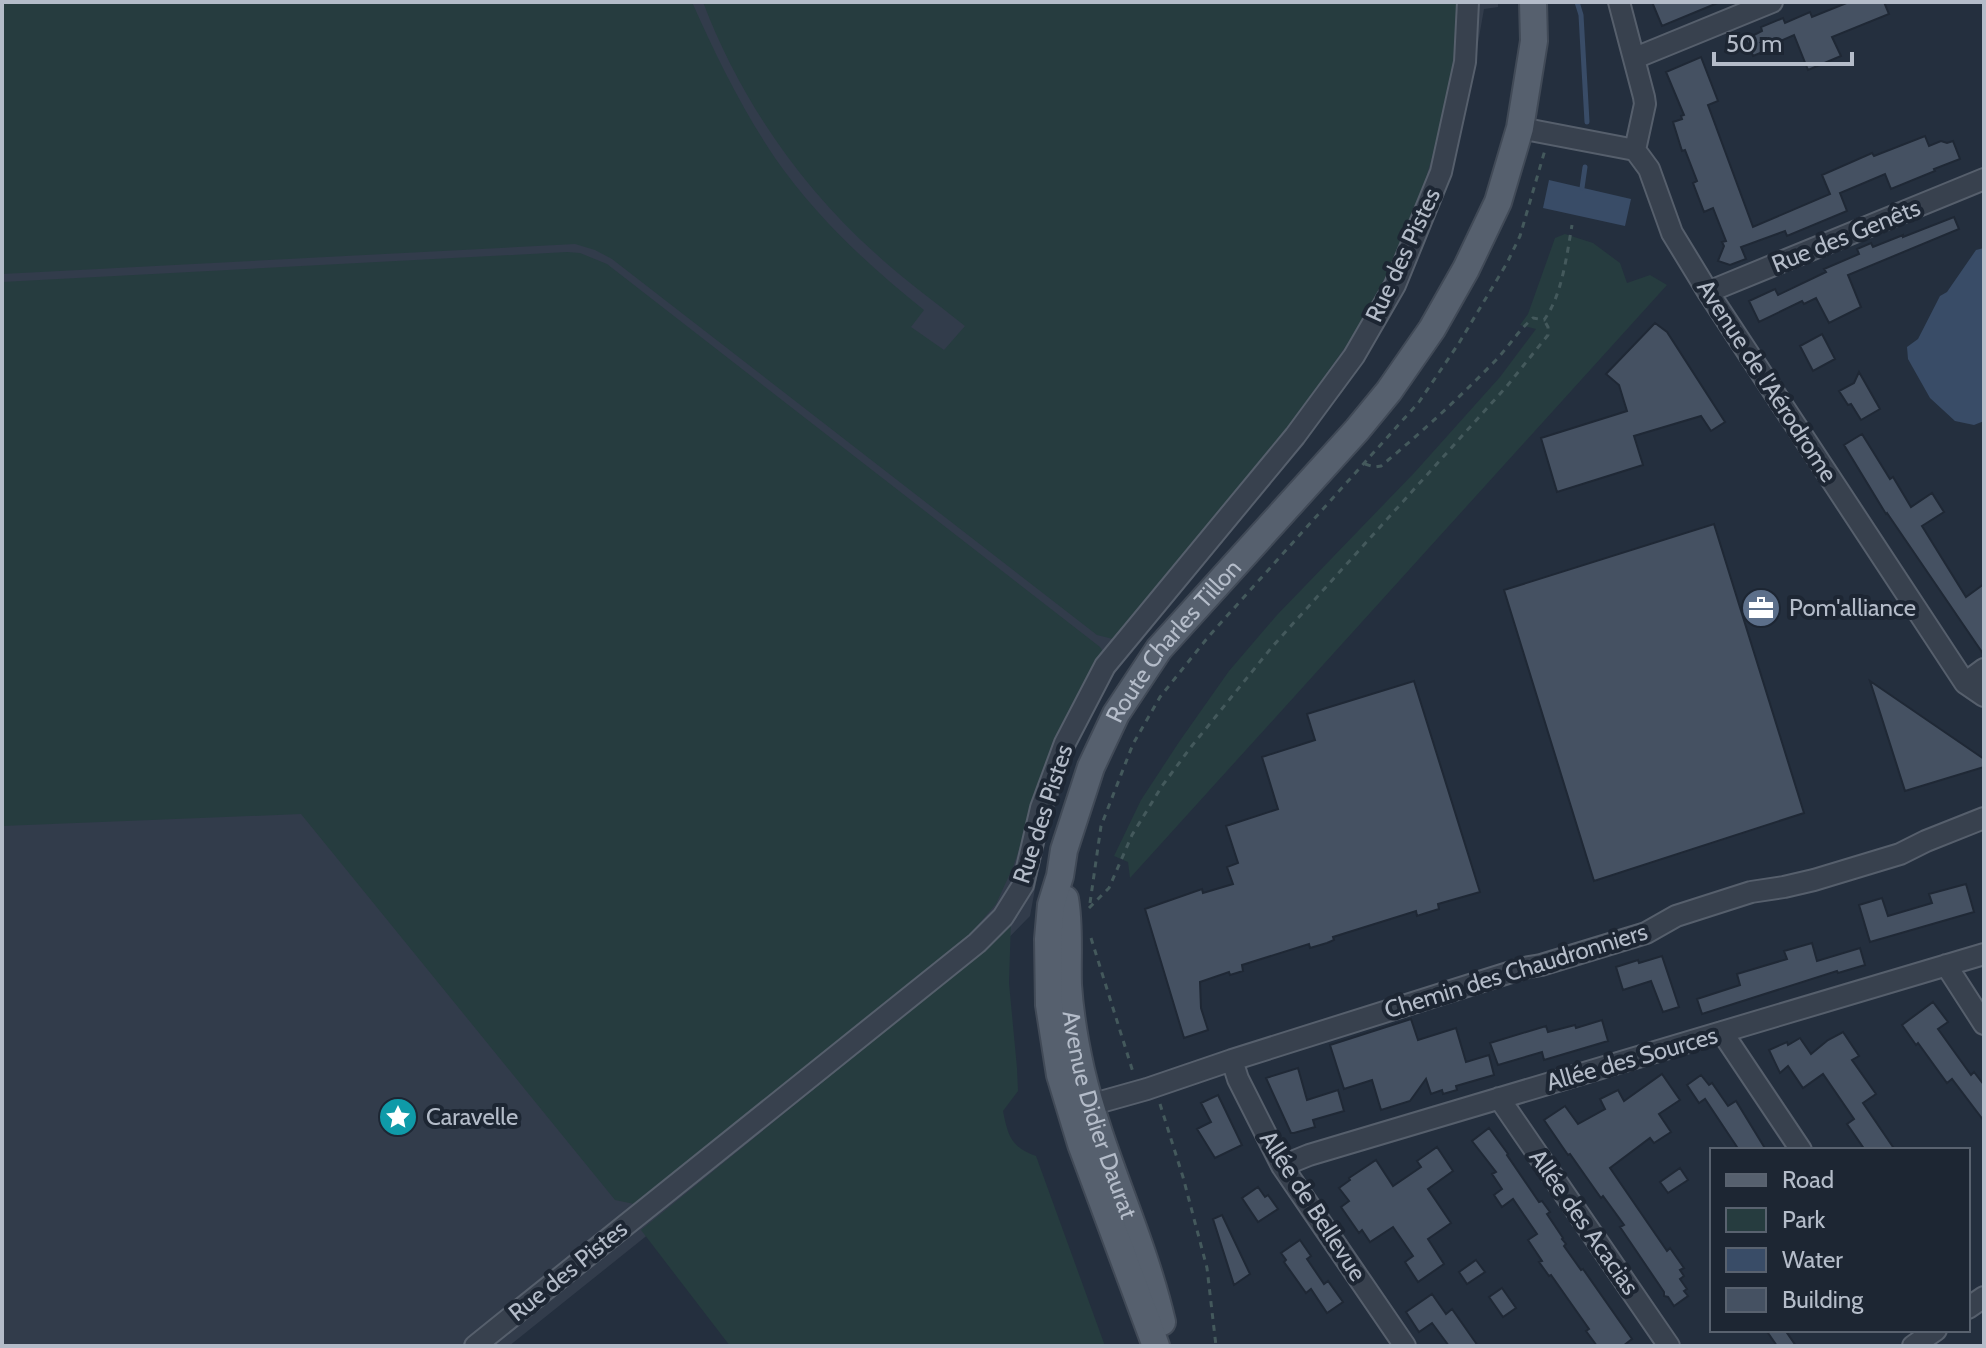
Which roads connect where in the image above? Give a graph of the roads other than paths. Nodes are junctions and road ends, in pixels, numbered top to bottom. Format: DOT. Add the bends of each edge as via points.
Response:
graph roads {
  1 [pos="1468,2"];
  2 [pos="1533,2"];
  3 [pos="1619,2"];
  4 [pos="1772,2"];
  5 [pos="1635,58"];
  6 [pos="1520,128"];
  7 [pos="1635,150"];
  8 [pos="1984,179"];
  9 [pos="1708,292"];
  10 [pos="1984,669"];
  11 [pos="1965,683"];
  12 [pos="1984,696"];
  13 [pos="1984,818"];
  14 [pos="1060,876"];
  15 [pos="1984,954"];
  16 [pos="1946,965"];
  17 [pos="1984,1024"];
  18 [pos="1722,1032"];
  19 [pos="1232,1060"];
  20 [pos="1499,1098"];
  21 [pos="1090,1105"];
  22 [pos="1800,1148"];
  23 [pos="1282,1166"];
  24 [pos="475,1346"];
  25 [pos="1156,1346"];
  26 [pos="1168,1346"];
  27 [pos="1405,1346"];
  28 [pos="1669,1346"];
  1 -- 24 [label="street, Rue des Pistes" via="1465,62 1441,172 1395,285 1354,356 1295,436 1105,666 1065,743 1041,808 1023,885 1003,917"];
  2 -- 6 [label="main road, Route Charles Tillon" via="1534,41"];
  3 -- 5 [label="street"];
  4 -- 5 [label="street"];
  5 -- 7 [label="street" via="1645,104"];
  6 -- 7 [label="street"];
  6 -- 14 [label="main road, Route Charles Tillon" via="1498,202 1432,329 1357,430 1159,649 1116,714 1091,767"];
  7 -- 9 [label="street, Avenue de l'Aérodrome" via="1649,169 1672,233"];
  8 -- 9 [label="street, Rue des Genêts"];
  9 -- 11 [label="street, Avenue de l'Aérodrome"];
  10 -- 11 [label="street"];
  11 -- 12 [label="street, Avenue de l'Aérodrome"];
  13 -- 19 [label="street, Chemin des Chaudronniers" via="1900,854 1751,892 1676,916 1646,933"];
  14 -- 21 [label="main road, Avenue Didier Daurat" via="1072,1024"];
  14 -- 25 [label="main road, Route Charles Tillon" via="1048,939 1049,1005 1060,1075"];
  15 -- 16 [label="street, Allée des Sources"];
  16 -- 17 [label="street"];
  16 -- 18 [label="street, Allée des Sources"];
  18 -- 20 [label="street, Allée des Sources"];
  18 -- 22 [label="street"];
  19 -- 21 [label="street, Chemin des Chaudronniers"];
  19 -- 23 [label="street, Allée de Bellevue"];
  20 -- 23 [label="street, Allée des Sources"];
  20 -- 28 [label="street, Allée des Acacias"];
  21 -- 26 [label="main road, Avenue Didier Daurat" via="1147,1267"];
  23 -- 27 [label="street, Allée de Bellevue"];
}
